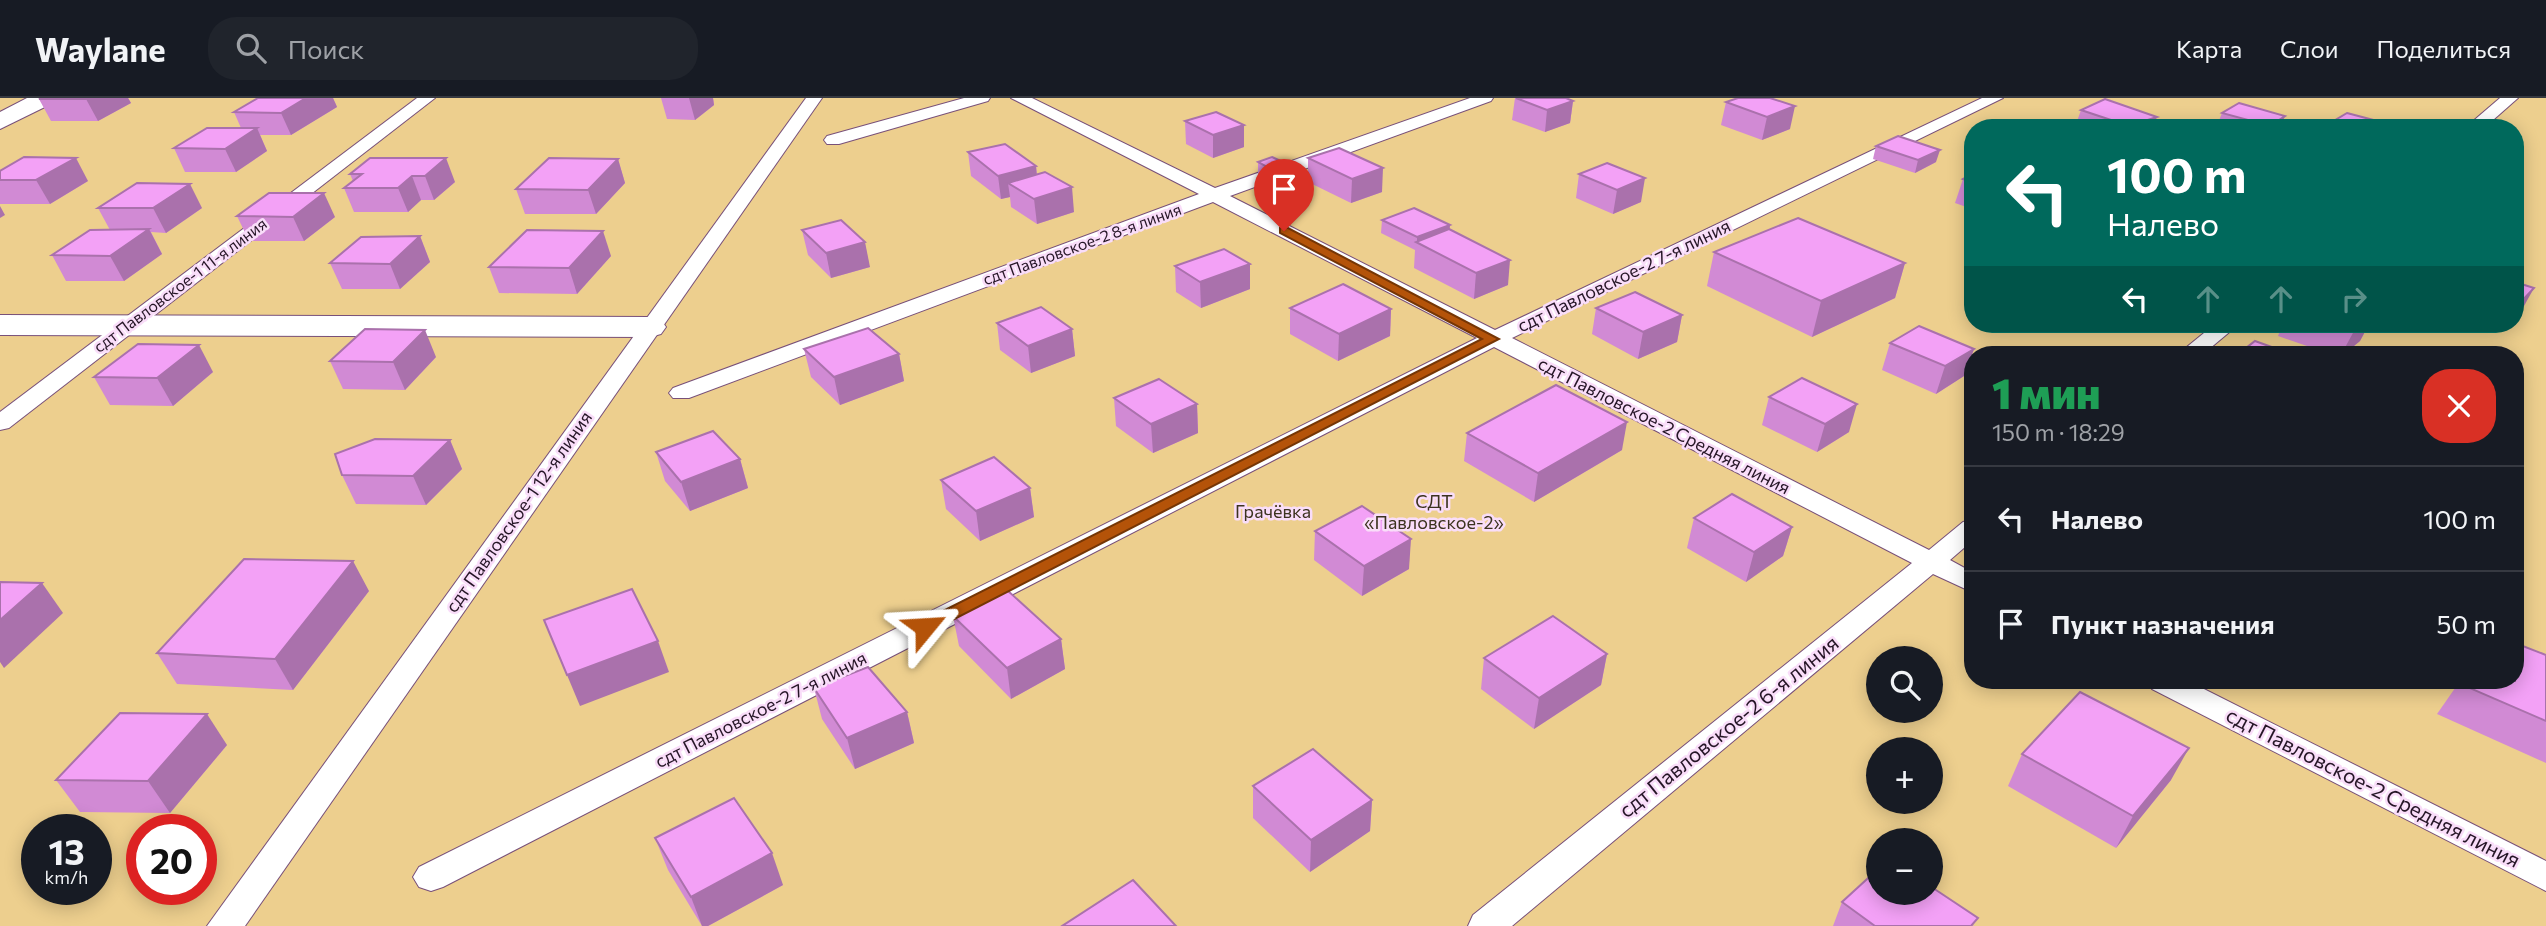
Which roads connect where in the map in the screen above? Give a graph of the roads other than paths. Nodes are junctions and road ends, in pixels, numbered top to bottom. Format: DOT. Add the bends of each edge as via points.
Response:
graph roads {
  1 [pos="45,98"];
  2 [pos="427,98"];
  3 [pos="814,98"];
  4 [pos="982,98"];
  5 [pos="1019,98"];
  6 [pos="1485,98"];
  7 [pos="1995,98"];
  8 [pos="2510,98"];
  9 [pos="2484,119"];
  10 [pos="0,122"];
  11 [pos="834,139"];
  12 [pos="1214,195"];
  13 [pos="128,324"];
  14 [pos="0,325"];
  15 [pos="650,327"];
  16 [pos="2216,333"];
  17 [pos="1493,339"];
  18 [pos="2200,346"];
  19 [pos="681,393"];
  20 [pos="0,423"];
  21 [pos="1964,534"];
  22 [pos="1930,562"];
  23 [pos="1964,579"];
  24 [pos="2179,689"];
  25 [pos="431,877"];
  26 [pos="2546,877"];
  27 [pos="225,926"];
  28 [pos="1486,926"];
  1 -- 10 [label="street"];
  2 -- 13 [label="lane, сдт Павловское-1 11-я линия"];
  3 -- 15 [label="lane, сдт Павловское-1 12-я линия"];
  4 -- 11 [label="lane"];
  5 -- 12 [label="lane, сдт Павловское-2 Средняя линия"];
  6 -- 12 [label="lane, сдт Павловское-2 8-я линия"];
  7 -- 17 [label="lane, сдт Павловское-2 7-я линия"];
  8 -- 9 [label="lane"];
  12 -- 17 [label="lane, сдт Павловское-2 Средняя линия"];
  12 -- 19 [label="lane, сдт Павловское-2 8-я линия"];
  13 -- 14 [label="street"];
  13 -- 15 [label="street"];
  13 -- 20 [label="lane, сдт Павловское-1 11-я линия"];
  15 -- 27 [label="lane, сдт Павловское-1 12-я линия"];
  16 -- 18 [label="lane"];
  17 -- 22 [label="lane, сдт Павловское-2 Средняя линия"];
  17 -- 25 [label="lane, сдт Павловское-2 7-я линия"];
  21 -- 22 [label="lane, сдт Павловское-2 6-я линия"];
  22 -- 23 [label="lane, сдт Павловское-2 Средняя линия"];
  22 -- 28 [label="lane, сдт Павловское-2 6-я линия"];
  24 -- 26 [label="lane, сдт Павловское-2 Средняя линия"];
}
